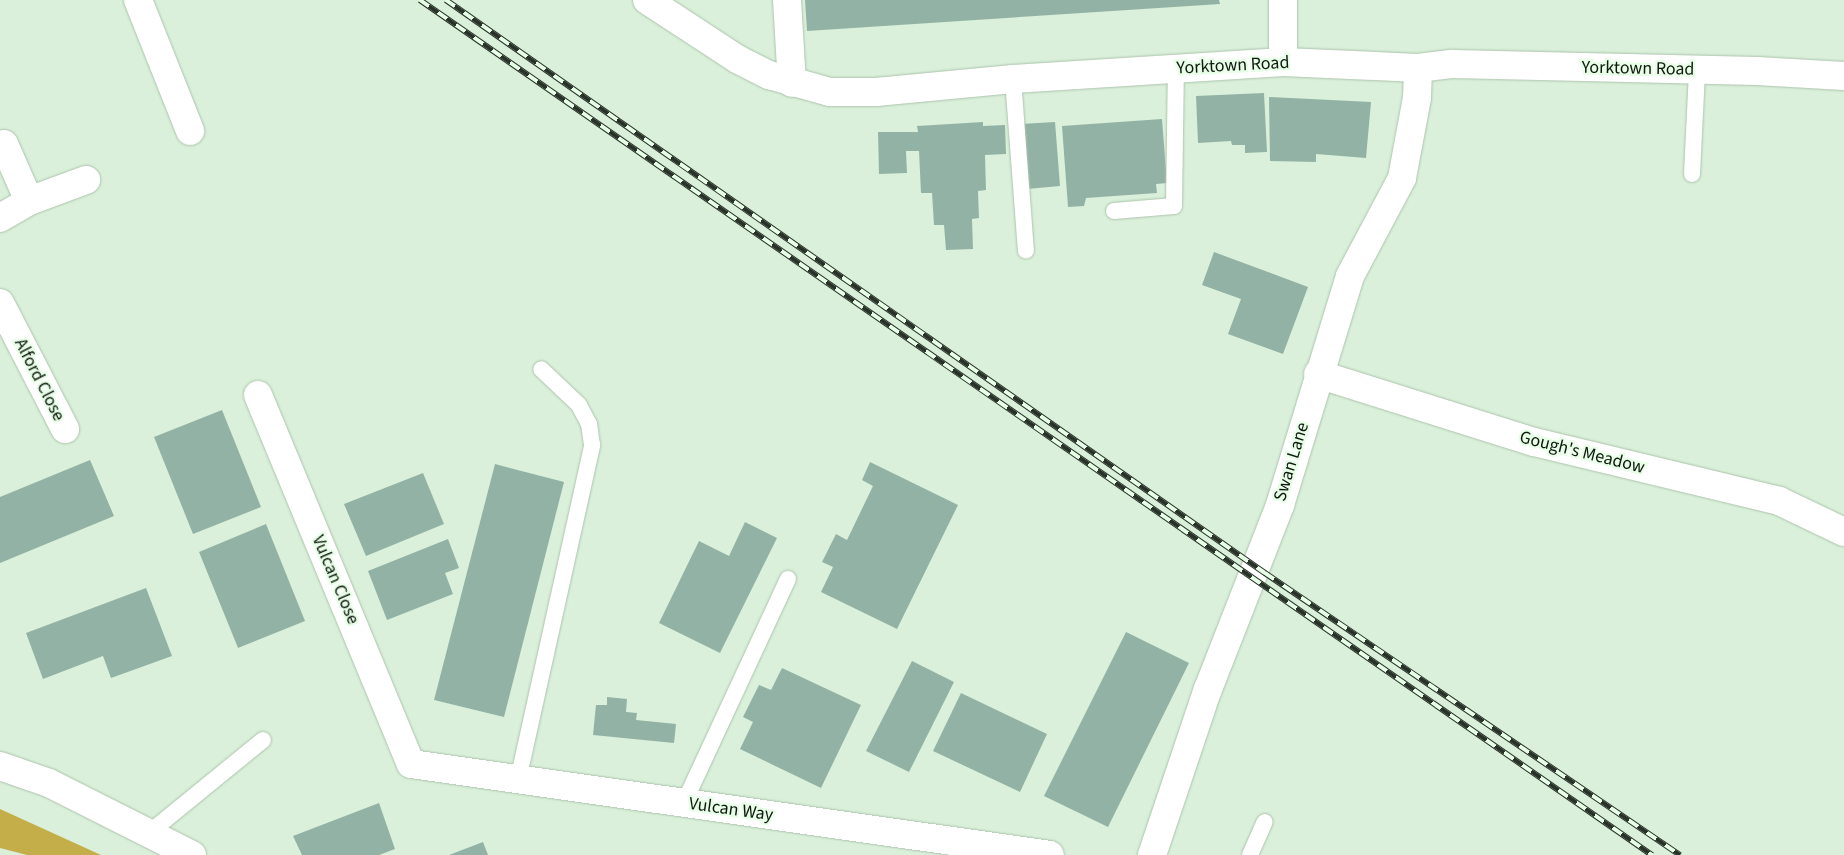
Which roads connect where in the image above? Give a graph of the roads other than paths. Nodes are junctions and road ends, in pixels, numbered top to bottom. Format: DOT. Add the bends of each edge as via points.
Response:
graph roads {
  1 [pos="138,0"];
  2 [pos="647,0"];
  3 [pos="787,0"];
  4 [pos="1283,0"];
  5 [pos="1283,62"];
  6 [pos="1418,68"];
  7 [pos="1176,69"];
  8 [pos="1697,70"];
  9 [pos="1844,76"];
  10 [pos="1013,79"];
  11 [pos="792,83"];
  12 [pos="190,131"];
  13 [pos="4,144"];
  14 [pos="1692,174"];
  15 [pos="86,180"];
  16 [pos="29,201"];
  17 [pos="1114,211"];
  18 [pos="0,218"];
  19 [pos="1026,251"];
  20 [pos="0,303"];
  21 [pos="541,369"];
  22 [pos="1318,374"];
  23 [pos="258,395"];
  24 [pos="65,429"];
  25 [pos="1844,532"];
  26 [pos="788,579"];
  27 [pos="263,740"];
  28 [pos="411,764"];
  29 [pos="0,766"];
  30 [pos="518,780"];
  31 [pos="684,803"];
  32 [pos="1264,822"];
  33 [pos="149,833"];
  34 [pos="192,855"];
  35 [pos="1050,855"];
  36 [pos="1152,855"];
  37 [pos="1250,855"];
  1 -- 12 [label="street"];
  2 -- 11 [label="street, Yorktown Road" via="683,13 737,59"];
  3 -- 11 [label="street"];
  4 -- 5 [label="street"];
  5 -- 6 [label="street, Yorktown Road"];
  5 -- 7 [label="street, Yorktown Road"];
  6 -- 8 [label="street, Yorktown Road" via="1453,64"];
  6 -- 22 [label="street, Swan Lane" via="1417,98 1402,178 1350,276"];
  7 -- 10 [label="street, Yorktown Road"];
  7 -- 17 [label="lane" via="1174,206"];
  8 -- 9 [label="street, Yorktown Road"];
  8 -- 14 [label="lane"];
  10 -- 11 [label="street, Yorktown Road" via="855,94"];
  10 -- 19 [label="lane"];
  13 -- 16 [label="street"];
  15 -- 16 [label="street"];
  16 -- 18 [label="street"];
  20 -- 24 [label="street, Alford Close"];
  21 -- 30 [label="lane" via="579,405 589,424 592,446"];
  22 -- 25 [label="street, Gough's Meadow" via="1534,442 1779,501"];
  22 -- 36 [label="street, Swan Lane" via="1280,505 1208,690"];
  23 -- 28 [label="street, Vulcan Close"];
  26 -- 31 [label="lane"];
  27 -- 33 [label="lane"];
  28 -- 30 [label="street, Vulcan Way"];
  29 -- 33 [label="street" via="49,783"];
  30 -- 31 [label="street, Vulcan Way"];
  31 -- 35 [label="street, Vulcan Way"];
  32 -- 37 [label="lane"];
  33 -- 34 [label="street"];
}
